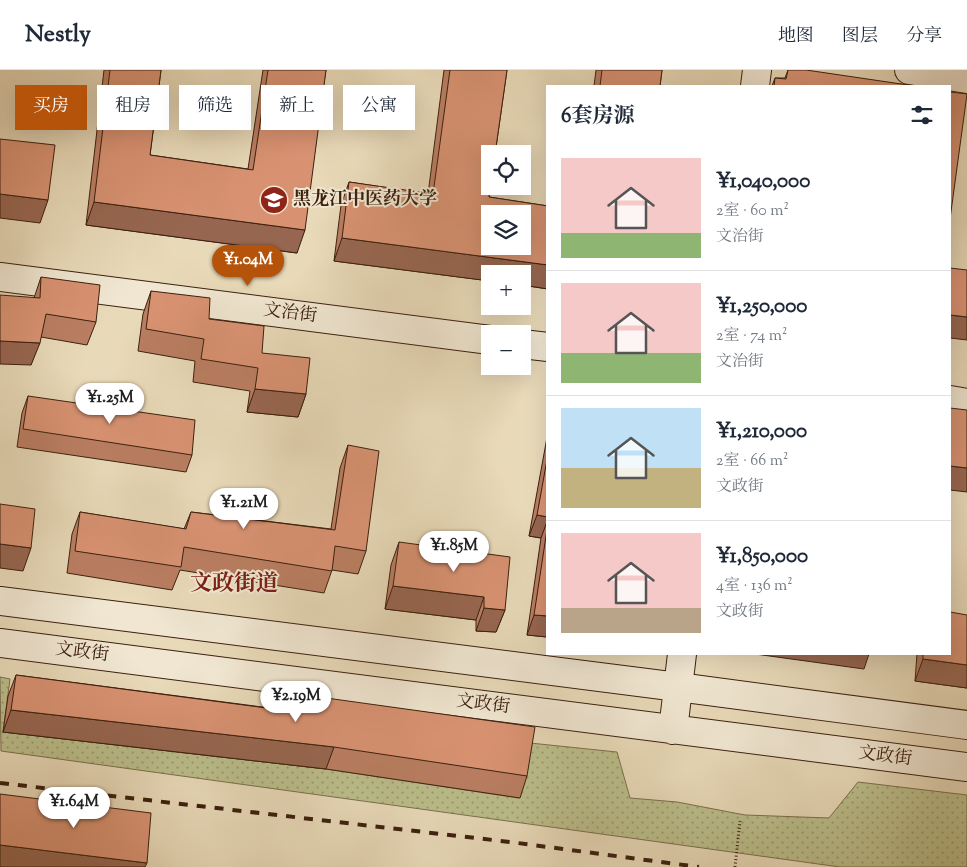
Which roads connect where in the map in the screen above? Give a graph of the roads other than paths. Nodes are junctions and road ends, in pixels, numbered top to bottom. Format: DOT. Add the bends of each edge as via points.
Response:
graph roads {
  1 [pos="756,70"];
  2 [pos="909,70"];
  3 [pos="967,79"];
  4 [pos="754,85"];
  5 [pos="0,277"];
  6 [pos="481,339"];
  7 [pos="531,345"];
  8 [pos="546,347"];
  9 [pos="951,400"];
  10 [pos="967,403"];
  11 [pos="0,601"];
  12 [pos="0,643"];
  13 [pos="682,655"];
  14 [pos="678,687"];
  15 [pos="967,726"];
  16 [pos="673,730"];
  17 [pos="967,767"];
  1 -- 4 [label="main road"];
  2 -- 3 [label="main road"];
  5 -- 6 [label="main road, 文治街"];
  7 -- 8 [label="main road"];
  9 -- 10 [label="main road"];
  11 -- 14 [label="main road"];
  12 -- 16 [label="main road, 文政街"];
  13 -- 14 [label="main road"];
  14 -- 15 [label="main road"];
  14 -- 16 [label="main road"];
  16 -- 17 [label="main road, 文政街"];
}
